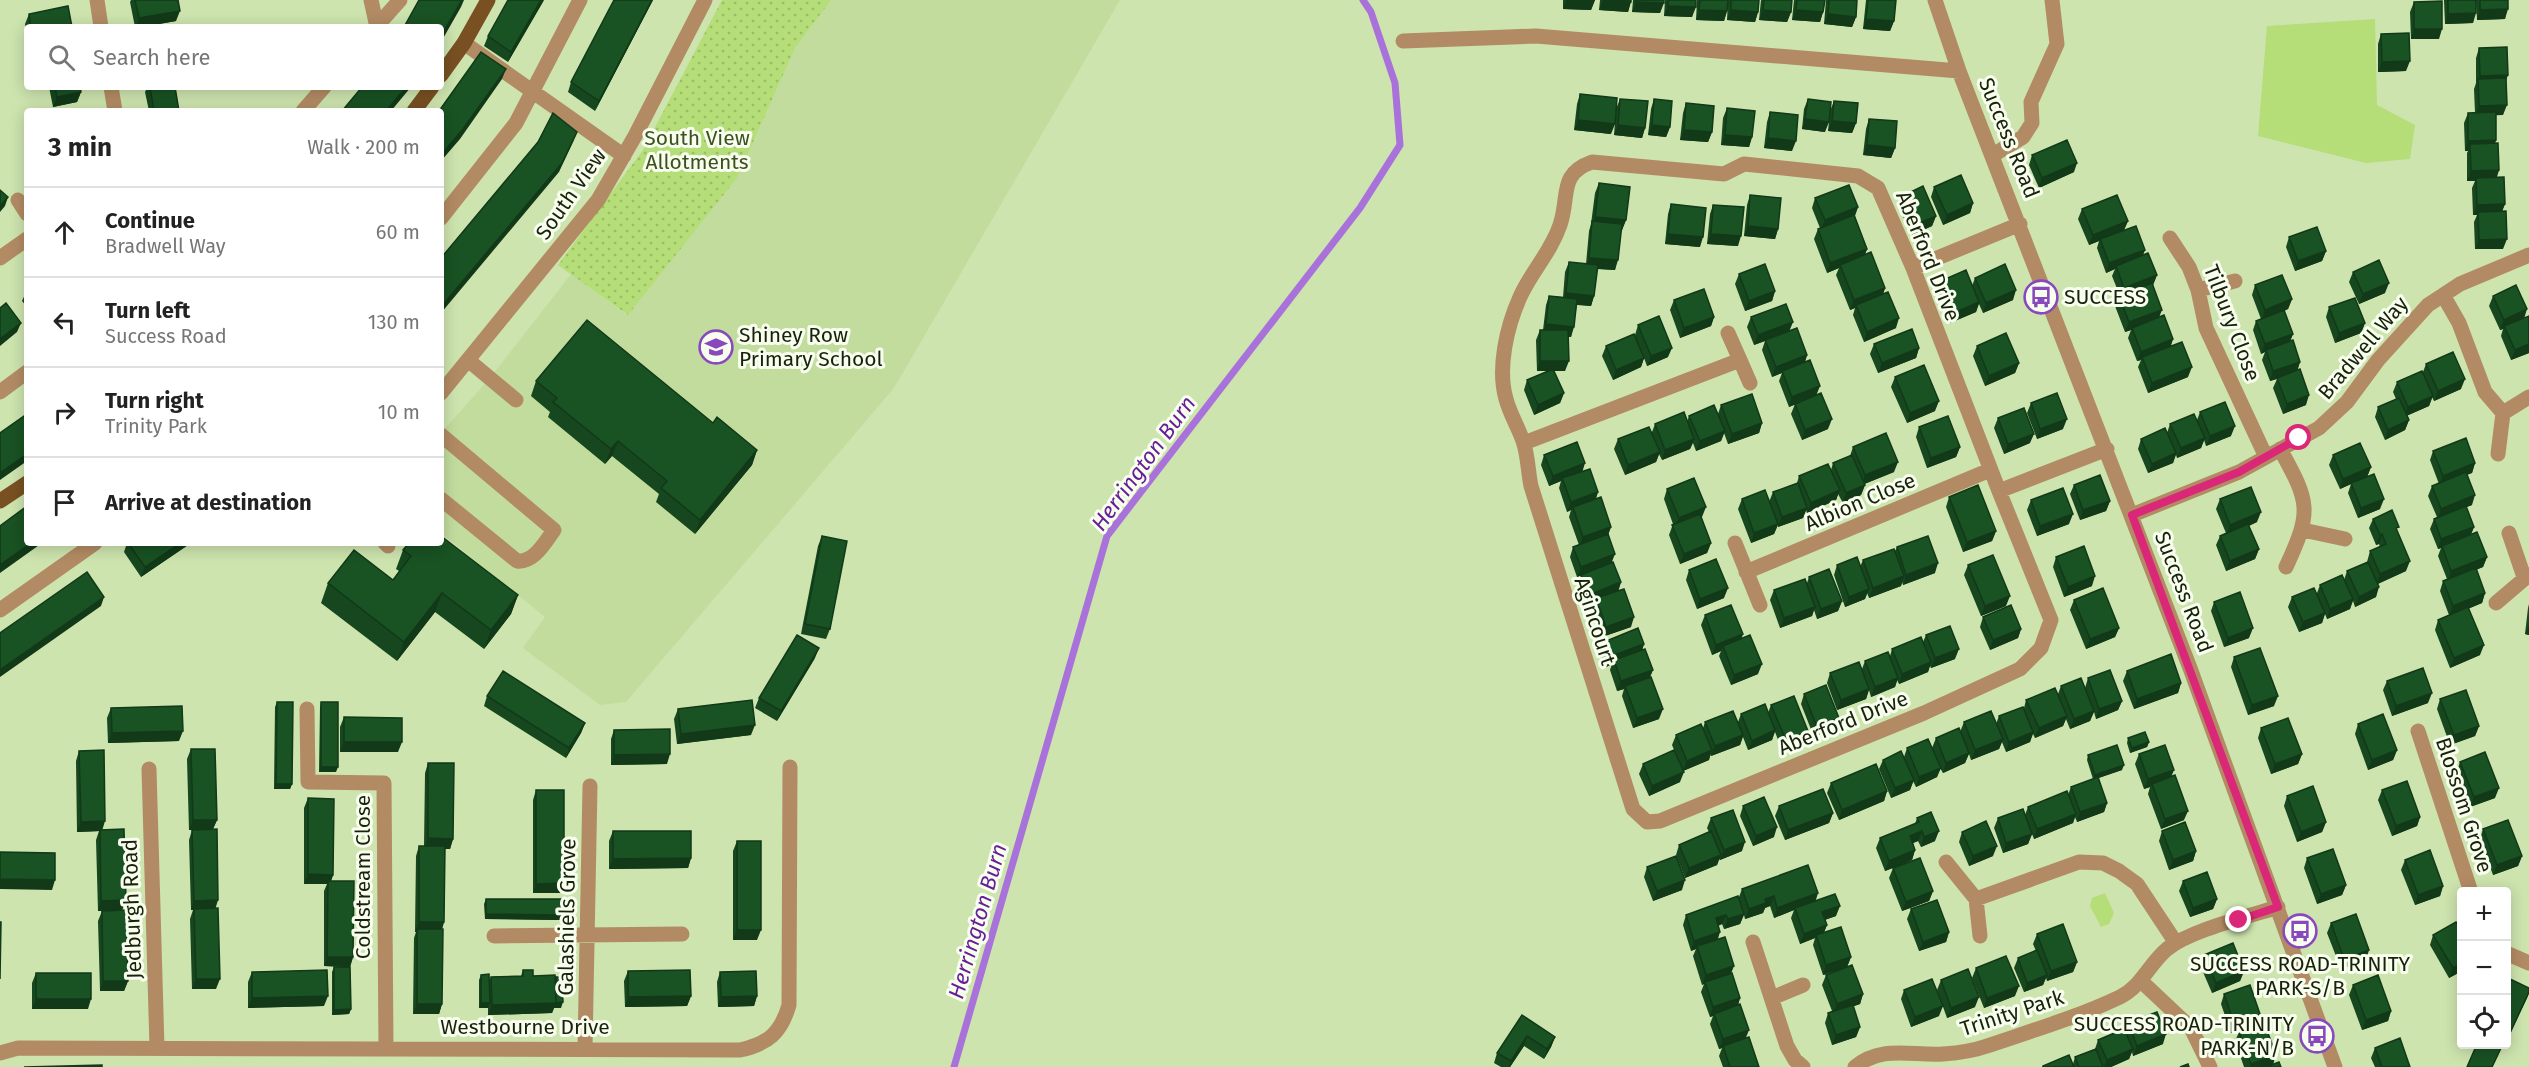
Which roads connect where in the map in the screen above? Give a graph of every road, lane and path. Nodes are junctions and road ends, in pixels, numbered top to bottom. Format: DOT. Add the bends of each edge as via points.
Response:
graph roads {
  1 [pos="97,0"];
  2 [pos="371,0"];
  3 [pos="400,0"];
  4 [pos="488,0"];
  5 [pos="580,0"];
  6 [pos="705,0"];
  7 [pos="1935,0"];
  8 [pos="2052,0"];
  9 [pos="101,24"];
  10 [pos="376,24"];
  11 [pos="380,24"];
  12 [pos="1403,41"];
  13 [pos="464,43"];
  14 [pos="444,71"];
  15 [pos="1959,71"];
  16 [pos="112,90"];
  17 [pos="321,90"];
  18 [pos="430,90"];
  19 [pos="534,90"];
  20 [pos="114,108"];
  21 [pos="306,108"];
  22 [pos="416,108"];
  23 [pos="1993,155"];
  24 [pos="624,156"];
  25 [pos="1579,167"];
  26 [pos="18,200"];
  27 [pos="24,209"];
  28 [pos="444,214"];
  29 [pos="2020,224"];
  30 [pos="2170,238"];
  31 [pos="24,241"];
  32 [pos="2529,255"];
  33 [pos="0,258"];
  34 [pos="1913,268"];
  35 [pos="2235,281"];
  36 [pos="2198,290"];
  37 [pos="2443,295"];
  38 [pos="1728,333"];
  39 [pos="468,360"];
  40 [pos="1740,360"];
  41 [pos="24,374"];
  42 [pos="1750,383"];
  43 [pos="444,389"];
  44 [pos="0,392"];
  45 [pos="2529,397"];
  46 [pos="516,400"];
  47 [pos="2504,413"];
  48 [pos="444,438"];
  49 [pos="1524,443"];
  50 [pos="2107,449"];
  51 [pos="2280,449"];
  52 [pos="2498,454"];
  53 [pos="2266,457"];
  54 [pos="1990,471"];
  55 [pos="24,485"];
  56 [pos="1999,491"];
  57 [pos="0,501"];
  58 [pos="444,501"];
  59 [pos="2132,515"];
  60 [pos="2303,530"];
  61 [pos="2509,533"];
  62 [pos="2345,538"];
  63 [pos="1735,543"];
  64 [pos="91,546"];
  65 [pos="2286,567"];
  66 [pos="1746,572"];
  67 [pos="2527,576"];
  68 [pos="2496,603"];
  69 [pos="1760,605"];
  70 [pos="0,610"];
  71 [pos="307,709"];
  72 [pos="2418,731"];
  73 [pos="790,767"];
  74 [pos="149,769"];
  75 [pos="590,786"];
  76 [pos="1633,809"];
  77 [pos="1946,861"];
  78 [pos="2470,887"];
  79 [pos="1976,899"];
  80 [pos="2278,907"];
  81 [pos="682,934"];
  82 [pos="494,936"];
  83 [pos="587,936"];
  84 [pos="1980,936"];
  85 [pos="1753,942"];
  86 [pos="2176,943"];
  87 [pos="2511,955"];
  88 [pos="2529,963"];
  89 [pos="2141,981"];
  90 [pos="1803,985"];
  91 [pos="1772,998"];
  92 [pos="157,1048"];
  93 [pos="386,1048"];
  94 [pos="585,1048"];
  95 [pos="0,1053"];
  96 [pos="1803,1067"];
  97 [pos="1855,1067"];
  98 [pos="2210,1067"];
  99 [pos="2335,1067"];
  1 -- 9 [label="street"];
  2 -- 10 [label="street"];
  3 -- 11 [label="street"];
  4 -- 13 [label="main road"];
  5 -- 19 [label="street"];
  6 -- 24 [label="street, South View"];
  7 -- 15 [label="street, Success Road"];
  8 -- 23 [label="street" via="2057,44 2031,102 2032,123 2023,137"];
  12 -- 15 [label="street" via="1536,36"];
  13 -- 14 [label="main road"];
  13 -- 19 [label="street"];
  15 -- 23 [label="street, Success Road"];
  16 -- 20 [label="street"];
  17 -- 21 [label="street"];
  18 -- 22 [label="main road"];
  19 -- 24 [label="street"];
  19 -- 28 [label="street" via="500,147"];
  23 -- 29 [label="street, Success Road"];
  24 -- 39 [label="street, South View" via="598,200"];
  25 -- 34 [label="street, Aberford Drive" via="1592,162 1724,174 1744,164 1858,176 1878,188"];
  25 -- 49 [label="street, Agincourt" via="1569,176 1560,226 1510,323 1503,372 1505,398"];
  26 -- 27 [label="street"];
  29 -- 34 [label="street"];
  29 -- 50 [label="street, Success Road"];
  30 -- 36 [label="street, Tilbury Close"];
  31 -- 33 [label="street"];
  32 -- 37 [label="street, Bradwell Way"];
  34 -- 54 [label="street, Aberford Drive"];
  35 -- 36 [label="street"];
  36 -- 53 [label="street, Tilbury Close" via="2206,328"];
  37 -- 47 [label="street" via="2459,323 2486,392"];
  37 -- 51 [label="street, Bradwell Way" via="2427,305 2403,331 2333,416"];
  38 -- 40 [label="street"];
  39 -- 43 [label="street, South View"];
  39 -- 46 [label="street"];
  40 -- 42 [label="street"];
  40 -- 49 [label="street"];
  41 -- 44 [label="street"];
  45 -- 47 [label="street"];
  47 -- 52 [label="street"];
  48 -- 58 [label="street" via="554,530 531,558 517,561"];
  49 -- 76 [label="street, Agincourt" via="1531,486"];
  50 -- 56 [label="street"];
  50 -- 59 [label="street, Success Road"];
  51 -- 53 [label="street, Bradwell Way"];
  51 -- 60 [label="street" via="2304,499"];
  53 -- 59 [label="street, Bradwell Way" via="2239,472"];
  54 -- 56 [label="street, Aberford Drive"];
  54 -- 66 [label="street, Albion Close"];
  55 -- 57 [label="main road"];
  56 -- 76 [label="street, Aberford Drive" via="2051,620 2041,648 2020,669 1924,713 1660,821 1647,822"];
  59 -- 80 [label="street, Success Road"];
  60 -- 62 [label="street"];
  60 -- 65 [label="street"];
  61 -- 67 [label="street"];
  63 -- 66 [label="street"];
  64 -- 70 [label="street"];
  66 -- 69 [label="street"];
  67 -- 68 [label="street"];
  71 -- 93 [label="street, Coldstream Close" via="308,782 384,783"];
  72 -- 78 [label="street, Blossom Grove"];
  73 -- 94 [label="street, Westbourne Drive" via="790,984 784,1021 773,1037 759,1046 740,1050"];
  74 -- 92 [label="street, Jedburgh Road"];
  75 -- 83 [label="street, Galashiels Grove"];
  77 -- 79 [label="street"];
  79 -- 84 [label="street"];
  79 -- 86 [label="street" via="2079,862 2103,863 2137,884"];
  80 -- 86 [label="street, Trinity Park"];
  80 -- 99 [label="street, Success Road"];
  81 -- 83 [label="street"];
  82 -- 83 [label="street"];
  83 -- 94 [label="street, Galashiels Grove"];
  85 -- 91 [label="street"];
  86 -- 89 [label="street, Trinity Park"];
  87 -- 88 [label="street"];
  89 -- 97 [label="street, Trinity Park" via="2121,996 1984,1047 1942,1054 1887,1053"];
  89 -- 98 [label="street" via="2191,1028"];
  90 -- 91 [label="street"];
  91 -- 96 [label="street" via="1787,1046"];
  92 -- 93 [label="street, Westbourne Drive"];
  92 -- 95 [label="street, Westbourne Drive" via="18,1048"];
  93 -- 94 [label="street, Westbourne Drive"];
}
